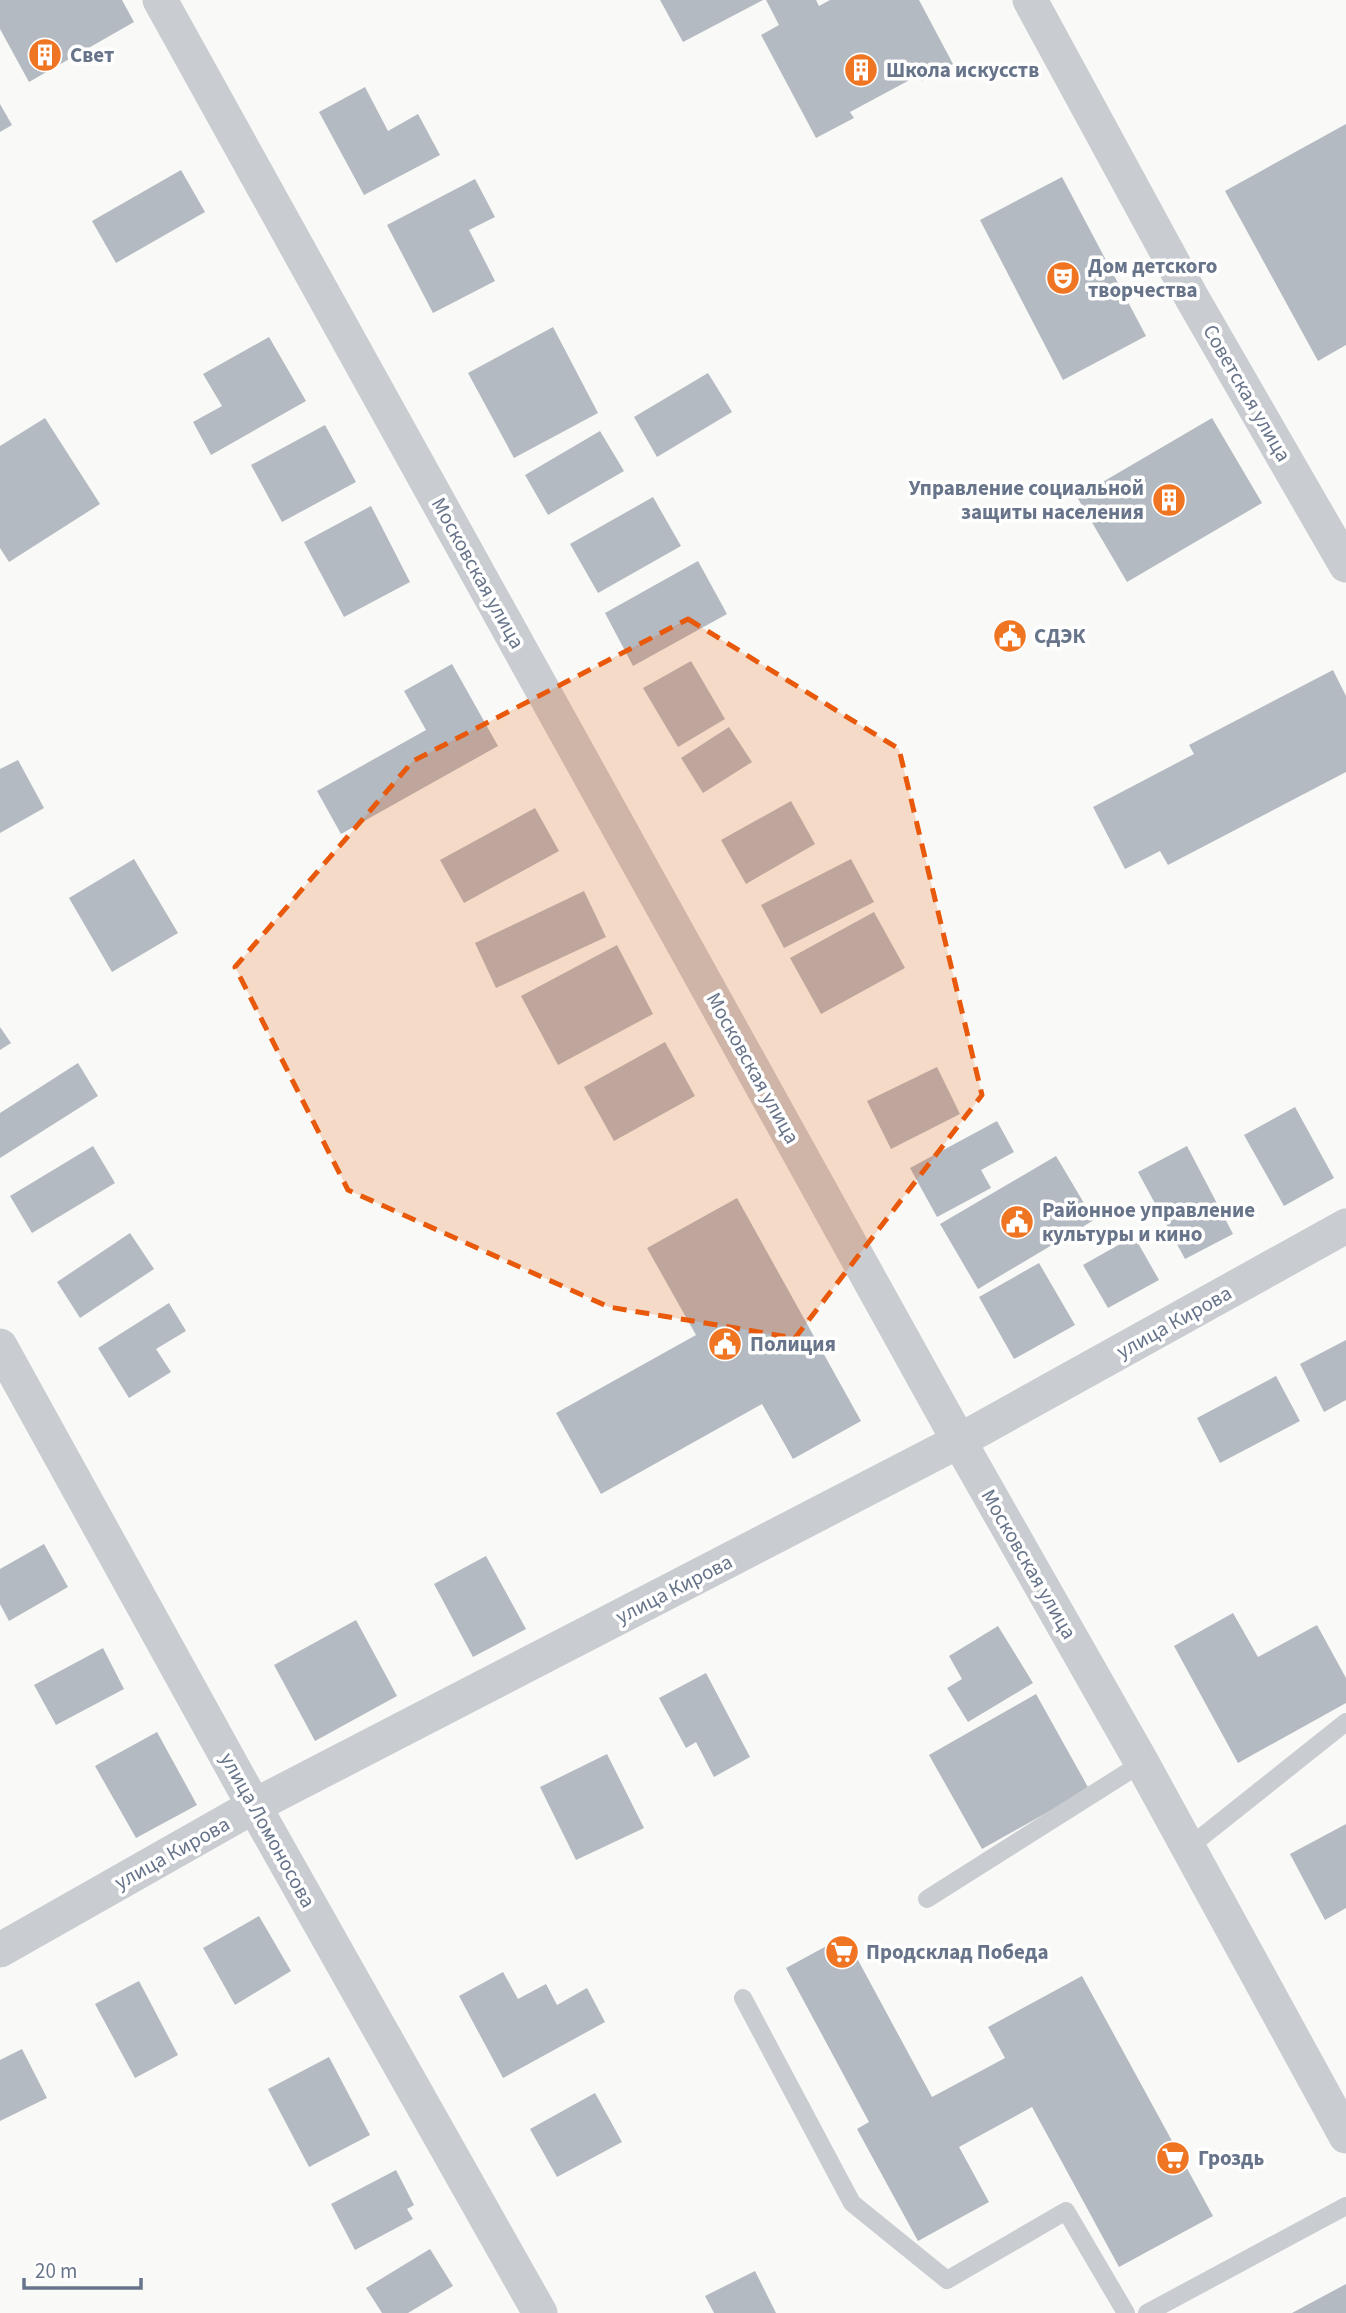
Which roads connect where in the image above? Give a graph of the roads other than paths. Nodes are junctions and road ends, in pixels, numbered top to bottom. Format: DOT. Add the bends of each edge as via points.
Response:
graph roads {
  1 [pos="160,0"];
  2 [pos="1030,0"];
  3 [pos="1346,565"];
  4 [pos="1346,1226"];
  5 [pos="0,1346"];
  6 [pos="960,1441"];
  7 [pos="1346,1722"];
  8 [pos="1142,1763"];
  9 [pos="254,1806"];
  10 [pos="1189,1847"];
  11 [pos="927,1899"];
  12 [pos="0,1950"];
  13 [pos="743,1998"];
  14 [pos="1346,2136"];
  15 [pos="1346,2206"];
  16 [pos="540,2313"];
  17 [pos="1126,2313"];
  18 [pos="1147,2313"];
  1 -- 6 [label="street, Московская улица"];
  2 -- 3 [label="street, Советская улица" via="1192,298"];
  4 -- 6 [label="street, улица Кирова"];
  5 -- 9 [label="street, улица Ломоносова"];
  6 -- 8 [label="street, Московская улица"];
  6 -- 9 [label="street, улица Кирова"];
  7 -- 10 [label="lane"];
  8 -- 10 [label="street, Московская улица"];
  8 -- 11 [label="lane"];
  9 -- 12 [label="street, улица Кирова"];
  9 -- 16 [label="street, улица Ломоносова"];
  10 -- 14 [label="street, Московская улица"];
  13 -- 17 [label="lane" via="852,2203 947,2280 1066,2211"];
  15 -- 18 [label="lane"];
}
